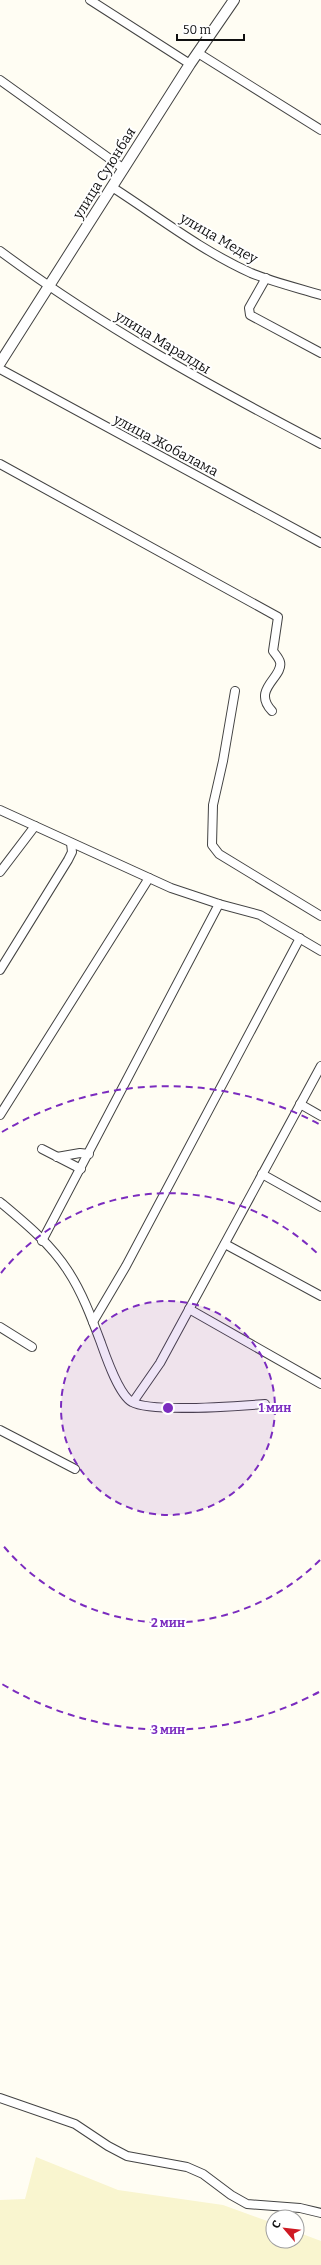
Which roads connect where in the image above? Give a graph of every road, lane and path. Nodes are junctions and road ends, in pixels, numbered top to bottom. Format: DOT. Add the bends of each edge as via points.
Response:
graph roads {
  1 [pos="90,0"];
  2 [pos="234,0"];
  3 [pos="198,53"];
  4 [pos="190,64"];
  5 [pos="0,80"];
  6 [pos="321,130"];
  7 [pos="124,169"];
  8 [pos="112,187"];
  9 [pos="0,251"];
  10 [pos="266,278"];
  11 [pos="48,287"];
  12 [pos="321,294"];
  13 [pos="321,353"];
  14 [pos="0,363"];
  15 [pos="0,369"];
  16 [pos="321,444"];
  17 [pos="0,464"];
  18 [pos="321,543"];
  19 [pos="235,691"];
  20 [pos="272,710"];
  21 [pos="0,810"];
  22 [pos="35,826"];
  23 [pos="71,843"];
  24 [pos="0,872"];
  25 [pos="149,878"];
  26 [pos="219,904"];
  27 [pos="321,916"];
  28 [pos="300,938"];
  29 [pos="321,951"];
  30 [pos="0,970"];
  31 [pos="321,1066"];
  32 [pos="300,1104"];
  33 [pos="0,1115"];
  34 [pos="321,1116"];
  35 [pos="42,1148"];
  36 [pos="89,1154"];
  37 [pos="57,1157"];
  38 [pos="81,1169"];
  39 [pos="262,1174"];
  40 [pos="0,1202"];
  41 [pos="321,1207"];
  42 [pos="42,1241"];
  43 [pos="225,1244"];
  44 [pos="321,1296"];
  45 [pos="189,1309"];
  46 [pos="93,1322"];
  47 [pos="0,1327"];
  48 [pos="32,1347"];
  49 [pos="321,1384"];
  50 [pos="133,1402"];
  51 [pos="265,1404"];
  52 [pos="0,1430"];
  53 [pos="75,1469"];
  54 [pos="0,2098"];
  55 [pos="321,2212"];
  1 -- 4 [label="street"];
  2 -- 3 [label="street, улица Суюнбая"];
  3 -- 4 [label="street, улица Суюнбая"];
  3 -- 6 [label="street"];
  4 -- 7 [label="street, улица Суюнбая"];
  5 -- 7 [label="street"];
  7 -- 8 [label="street, улица Суюнбая"];
  8 -- 10 [label="street, улица Медеу" via="215,254"];
  8 -- 11 [label="street, улица Суюнбая"];
  9 -- 11 [label="street, улица Маралды"];
  10 -- 12 [label="street, улица Медеу"];
  10 -- 13 [label="street" via="249,308 250,315"];
  11 -- 14 [label="street, улица Суюнбая"];
  11 -- 16 [label="street, улица Маралды" via="162,359"];
  15 -- 18 [label="street, улица Жобалама"];
  17 -- 20 [label="street" via="278,617 273,650 280,667 266,690 265,697 266,704"];
  19 -- 27 [label="street" via="214,805 212,845 219,854"];
  21 -- 22 [label="street"];
  22 -- 23 [label="street"];
  22 -- 24 [label="street"];
  23 -- 25 [label="street"];
  23 -- 30 [label="street" via="72,852 68,860"];
  25 -- 26 [label="street"];
  25 -- 33 [label="street"];
  26 -- 28 [label="street" via="260,915"];
  26 -- 36 [label="street"];
  28 -- 29 [label="street"];
  28 -- 46 [label="street" via="126,1266"];
  31 -- 32 [label="street"];
  32 -- 34 [label="street"];
  32 -- 39 [label="street"];
  35 -- 37 [label="street"];
  36 -- 37 [label="street"];
  36 -- 38 [label="street"];
  37 -- 38 [label="street"];
  38 -- 42 [label="street"];
  39 -- 41 [label="street"];
  39 -- 43 [label="street"];
  40 -- 42 [label="street"];
  42 -- 46 [label="street" via="69,1272"];
  43 -- 44 [label="street"];
  43 -- 45 [label="street"];
  45 -- 49 [label="street"];
  45 -- 50 [label="street" via="160,1363"];
  46 -- 50 [label="street" via="114,1375"];
  47 -- 48 [label="street"];
  50 -- 51 [label="street" via="155,1406 205,1407"];
  52 -- 53 [label="street"];
  54 -- 55 [label="street" via="75,2124 127,2156 187,2167 203,2174 248,2204"];
}
